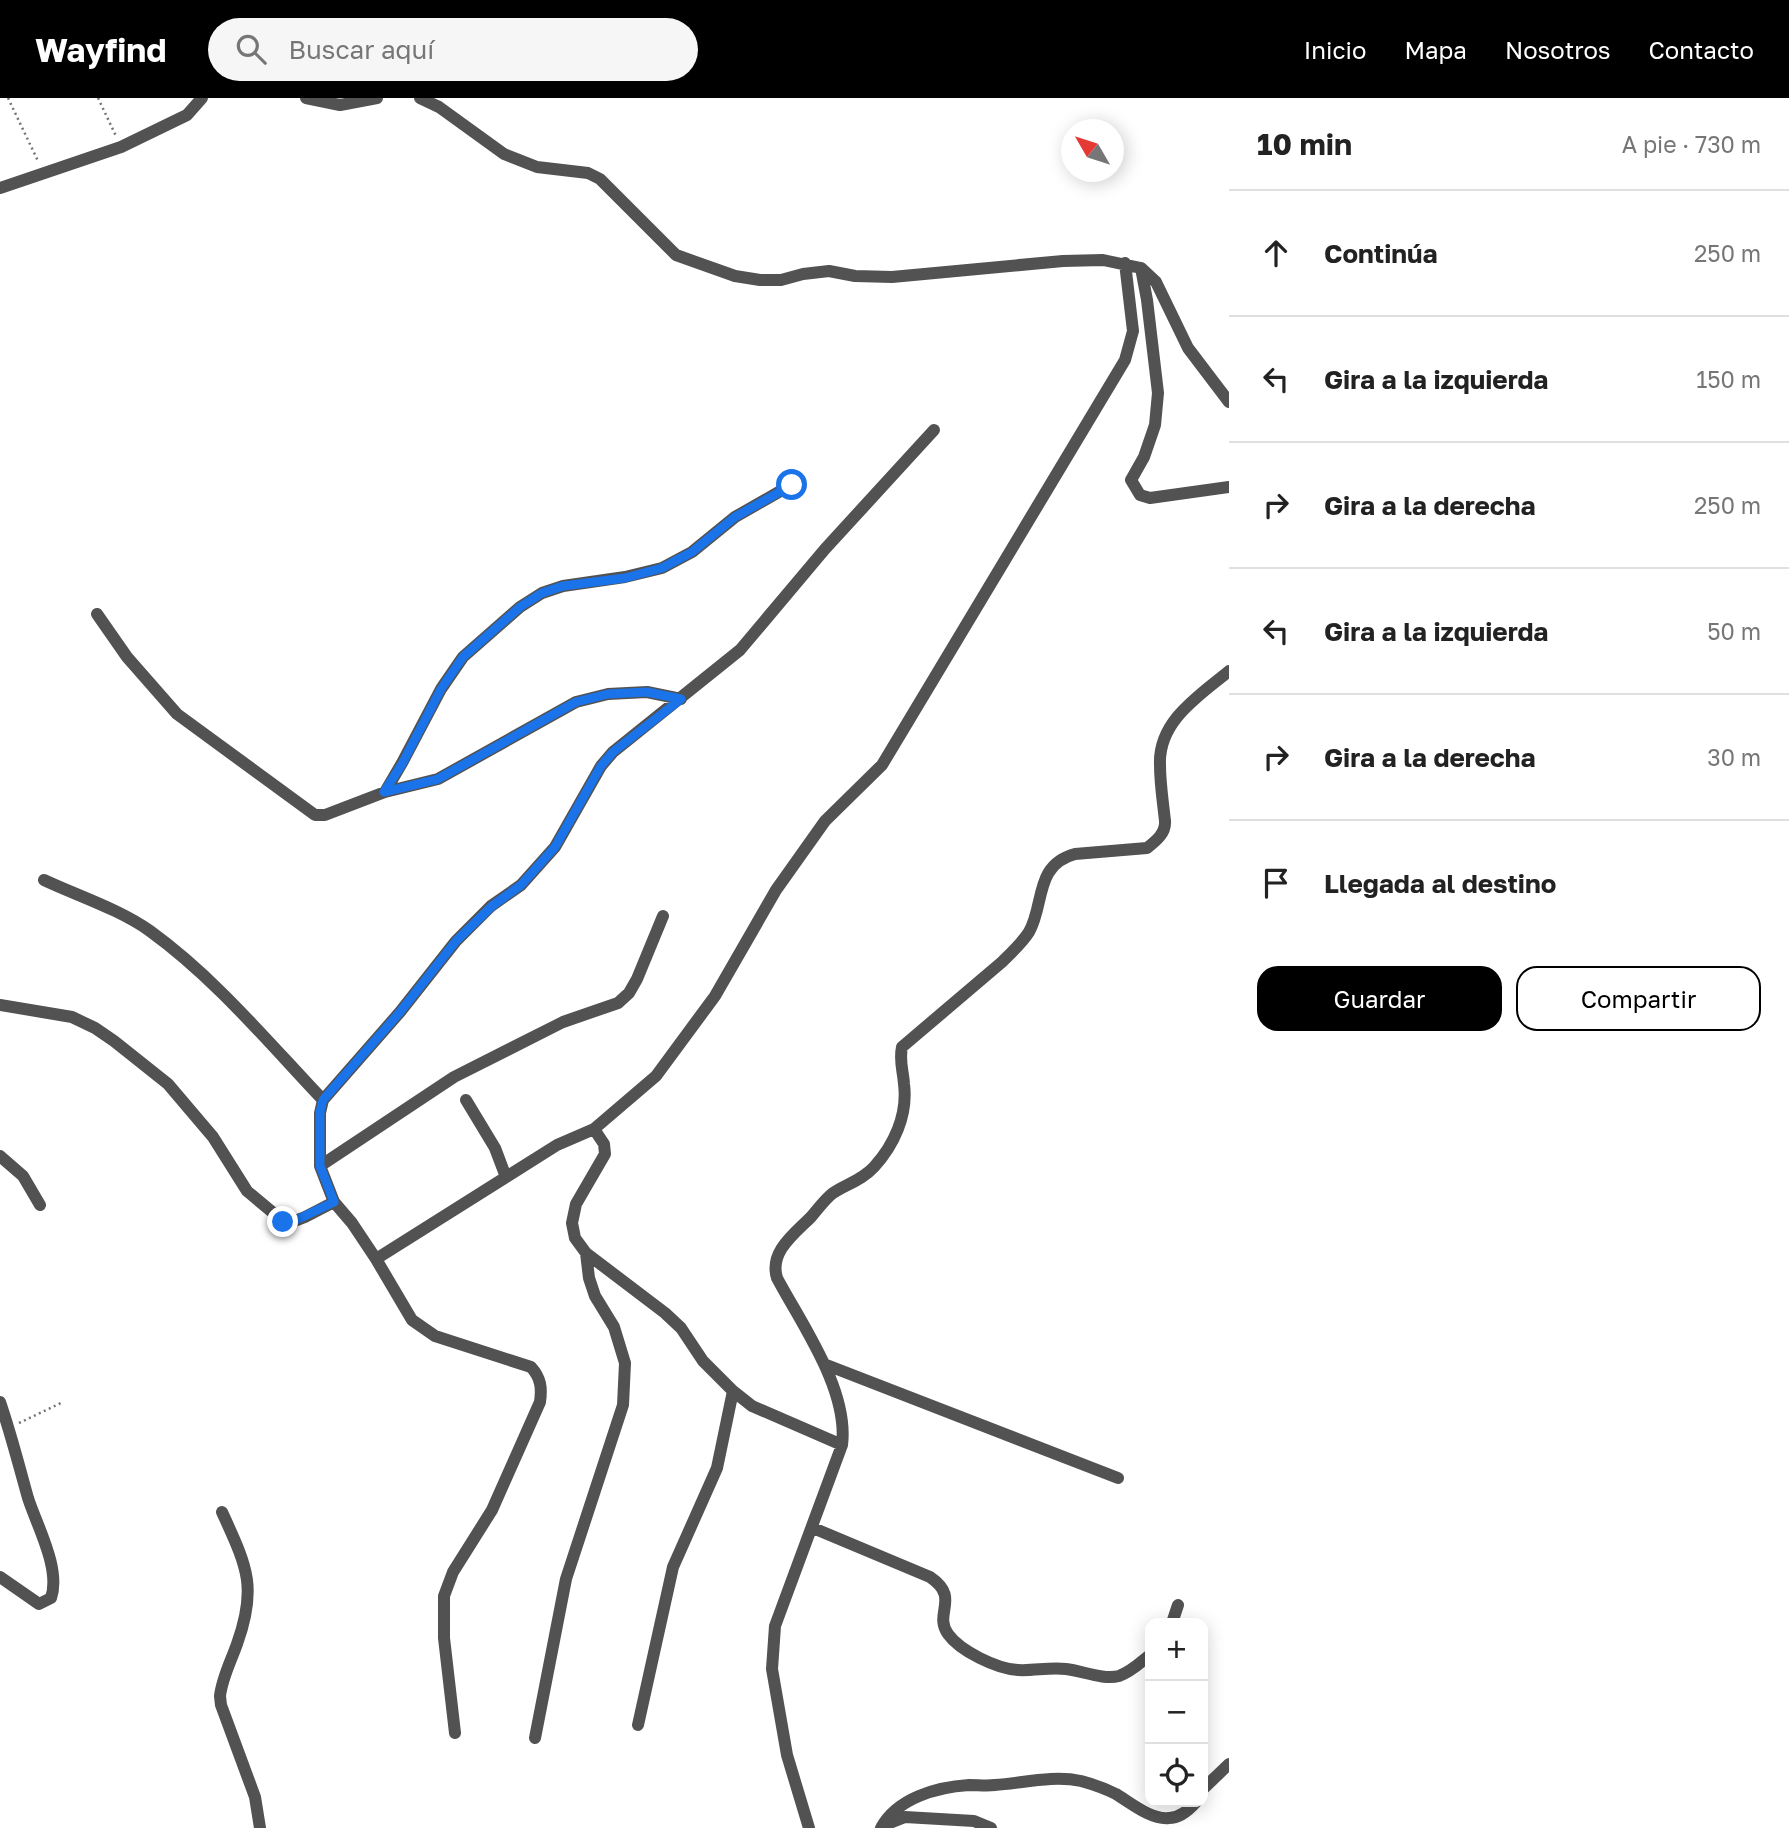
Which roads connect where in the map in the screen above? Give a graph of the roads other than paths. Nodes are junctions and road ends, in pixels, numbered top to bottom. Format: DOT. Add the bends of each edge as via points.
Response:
graph roads {
  1 [pos="202,98"];
  2 [pos="306,98"];
  3 [pos="377,98"];
  4 [pos="420,98"];
  5 [pos="0,188"];
  6 [pos="1125,263"];
  7 [pos="1141,268"];
  8 [pos="1229,402"];
  9 [pos="934,430"];
  10 [pos="792,485"];
  11 [pos="1229,487"];
  12 [pos="97,614"];
  13 [pos="1229,671"];
  14 [pos="681,699"];
  15 [pos="384,792"];
  16 [pos="44,880"];
  17 [pos="663,916"];
  18 [pos="0,1005"];
  19 [pos="323,1100"];
  20 [pos="466,1100"];
  21 [pos="594,1129"];
  22 [pos="0,1156"];
  23 [pos="320,1166"];
  24 [pos="506,1177"];
  25 [pos="334,1202"];
  26 [pos="40,1205"];
  27 [pos="586,1253"];
  28 [pos="376,1259"];
  29 [pos="824,1364"];
  30 [pos="733,1391"];
  31 [pos="0,1402"];
  32 [pos="842,1445"];
  33 [pos="1118,1478"];
  34 [pos="222,1512"];
  35 [pos="813,1528"];
  36 [pos="0,1577"];
  37 [pos="1178,1605"];
  38 [pos="1174,1618"];
  39 [pos="1145,1659"];
  40 [pos="638,1726"];
  41 [pos="455,1733"];
  42 [pos="535,1738"];
  43 [pos="1229,1764"];
  44 [pos="1208,1784"];
  45 [pos="1191,1807"];
  46 [pos="882,1827"];
  47 [pos="260,1828"];
  48 [pos="809,1828"];
  49 [pos="991,1828"];
  1 -- 5 [label="street" via="187,115 121,147"];
  2 -- 3 [label="street" via="340,105"];
  4 -- 6 [label="street" via="504,154 537,167 600,179 676,255 735,276 781,280 829,271 891,277 1063,261"];
  6 -- 7 [label="street"];
  6 -- 21 [label="street" via="1133,331 1125,360 882,765 825,821 776,890 715,996 656,1076"];
  7 -- 8 [label="street" via="1156,282 1188,348"];
  7 -- 11 [label="street" via="1158,393 1155,425 1131,480 1140,495 1150,498"];
  9 -- 14 [label="street" via="740,650"];
  10 -- 15 [label="street" via="735,517 692,552 662,568 563,586 520,607 463,657"];
  12 -- 15 [label="street" via="177,714 315,815"];
  13 -- 29 [label="street" via="1166,731 1159,762 1165,821 1162,833 1147,848 1075,855 1056,864 1044,882 1030,931 1002,962 902,1047 904,1109 888,1150 858,1181 833,1194 782,1246 774,1269 777,1278"];
  14 -- 15 [label="street" via="647,692 576,702 438,779"];
  14 -- 19 [label="street" via="613,752 555,847 521,885 456,941"];
  16 -- 19 [label="street" via="149,930 209,981"];
  17 -- 23 [label="street" via="637,979 618,1003 563,1022 454,1077"];
  18 -- 25 [label="street" via="72,1017 114,1041 168,1084 247,1191 283,1222"];
  19 -- 23 [label="street"];
  20 -- 24 [label="street" via="495,1148"];
  21 -- 24 [label="street" via="557,1145"];
  21 -- 27 [label="street" via="605,1154 576,1204 572,1223 575,1238"];
  22 -- 26 [label="street" via="23,1176"];
  23 -- 25 [label="street"];
  24 -- 28 [label="street"];
  25 -- 28 [label="street"];
  27 -- 30 [label="street" via="673,1320 703,1361"];
  27 -- 42 [label="street" via="595,1296 614,1327 625,1363 623,1405 566,1579"];
  28 -- 41 [label="street" via="412,1320 422,1328 531,1367 541,1387 540,1402 492,1510 453,1572 444,1596"];
  29 -- 32 [label="street" via="841,1413"];
  29 -- 33 [label="street"];
  30 -- 32 [label="street" via="752,1406"];
  30 -- 40 [label="street" via="718,1468 673,1567"];
  31 -- 36 [label="street" via="49,1557 54,1586 51,1598 40,1604"];
  32 -- 35 [label="street"];
  34 -- 47 [label="street" via="249,1582 221,1705 255,1797"];
  35 -- 39 [label="street" via="939,1584 945,1591 947,1633 981,1659 1017,1671 1051,1667 1106,1676 1133,1669"];
  35 -- 48 [label="street" via="775,1626 772,1669 787,1755"];
  37 -- 38 [label="street"];
  43 -- 44 [label="street"];
  45 -- 46 [label="street" via="1169,1819 1079,1781 1030,1780 944,1789 891,1812"];
  46 -- 49 [label="street" via="905,1818 974,1821"];
}
